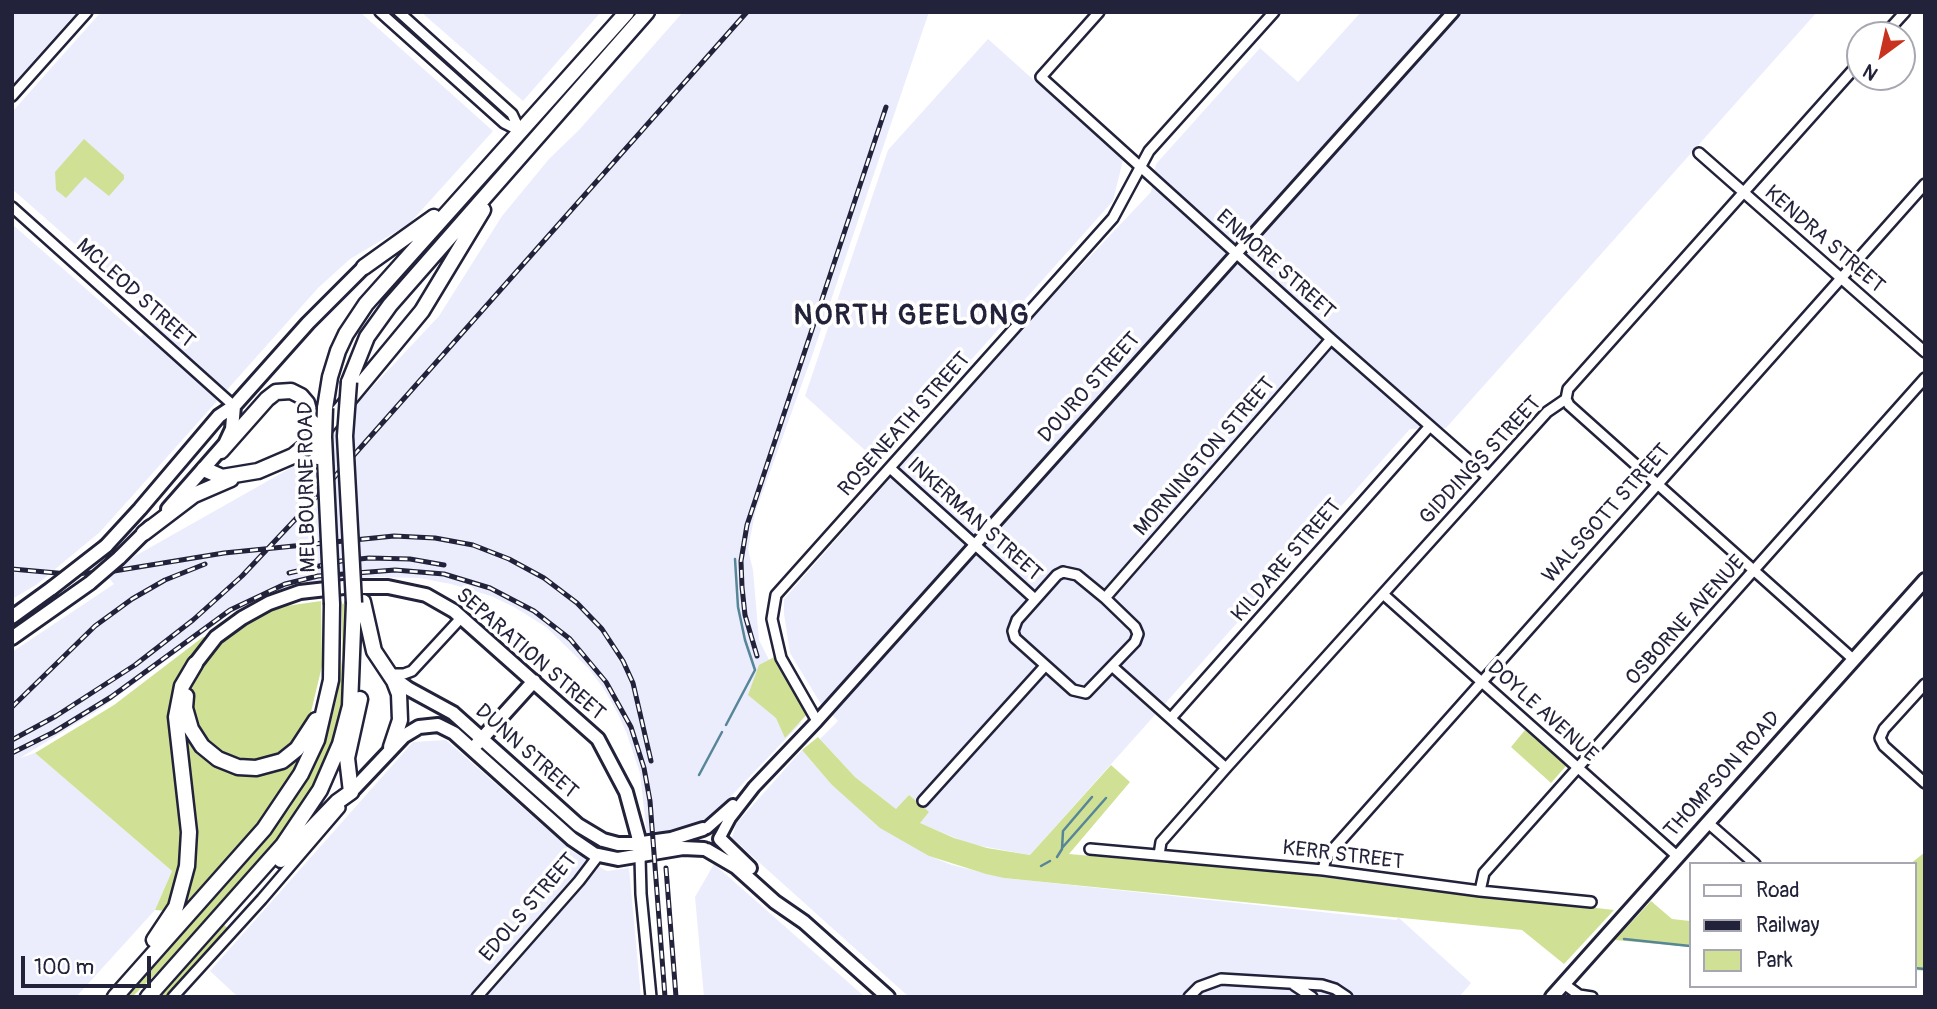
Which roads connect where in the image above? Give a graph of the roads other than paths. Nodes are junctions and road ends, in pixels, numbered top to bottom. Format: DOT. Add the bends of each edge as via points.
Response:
graph roads {
  1 [pos="87,12"];
  2 [pos="380,12"];
  3 [pos="399,12"];
  4 [pos="626,12"];
  5 [pos="647,12"];
  6 [pos="1099,12"];
  7 [pos="1274,12"];
  8 [pos="1453,12"];
  9 [pos="462,68"];
  10 [pos="454,78"];
  11 [pos="1846,78"];
  12 [pos="12,96"];
  13 [pos="520,131"];
  14 [pos="533,143"];
  15 [pos="1699,153"];
  16 [pos="1141,165"];
  17 [pos="511,168"];
  18 [pos="1925,184"];
  19 [pos="1744,192"];
  20 [pos="457,200"];
  21 [pos="12,207"];
  22 [pos="1236,253"];
  23 [pos="364,267"];
  24 [pos="1841,278"];
  25 [pos="1331,339"];
  26 [pos="1925,352"];
  27 [pos="1925,378"];
  28 [pos="1566,399"];
  29 [pos="234,407"];
  30 [pos="1430,426"];
  31 [pos="221,451"];
  32 [pos="186,454"];
  33 [pos="890,468"];
  34 [pos="204,469"];
  35 [pos="239,476"];
  36 [pos="1488,477"];
  37 [pos="1657,484"];
  38 [pos="327,506"];
  39 [pos="144,533"];
  40 [pos="976,545"];
  41 [pos="1754,571"];
  42 [pos="1925,580"];
  43 [pos="1383,594"];
  44 [pos="1105,598"];
  45 [pos="1035,599"];
  46 [pos="359,603"];
  47 [pos="16,613"];
  48 [pos="461,618"];
  49 [pos="354,625"];
  50 [pos="12,638"];
  51 [pos="1853,659"];
  52 [pos="195,664"];
  53 [pos="1045,666"];
  54 [pos="1113,667"];
  55 [pos="390,675"];
  56 [pos="331,680"];
  57 [pos="534,681"];
  58 [pos="1481,682"];
  59 [pos="1925,684"];
  60 [pos="1171,718"];
  61 [pos="817,721"];
  62 [pos="483,738"];
  63 [pos="391,747"];
  64 [pos="472,749"];
  65 [pos="1226,768"];
  66 [pos="1578,768"];
  67 [pos="1925,783"];
  68 [pos="754,787"];
  69 [pos="351,792"];
  70 [pos="923,801"];
  71 [pos="1707,822"];
  72 [pos="705,828"];
  73 [pos="720,838"];
  74 [pos="603,840"];
  75 [pos="639,843"];
  76 [pos="1090,849"];
  77 [pos="706,850"];
  78 [pos="1159,855"];
  79 [pos="598,856"];
  80 [pos="1677,856"];
  81 [pos="640,857"];
  82 [pos="1753,862"];
  83 [pos="1323,870"];
  84 [pos="244,890"];
  85 [pos="1480,891"];
  86 [pos="1591,902"];
  87 [pos="804,922"];
  88 [pos="1292,984"];
  89 [pos="1564,984"];
  90 [pos="119,993"];
  91 [pos="148,997"];
  92 [pos="173,997"];
  93 [pos="477,997"];
  94 [pos="651,997"];
  95 [pos="888,997"];
  96 [pos="1189,997"];
  97 [pos="1312,997"];
  98 [pos="1347,997"];
  99 [pos="1552,997"];
  100 [pos="1592,997"];
  1 -- 12 [label="street"];
  2 -- 10 [label="street"];
  3 -- 9 [label="street"];
  4 -- 13 [label="highway, MELBOURNE ROAD"];
  5 -- 14 [label="highway, MELBOURNE ROAD"];
  6 -- 16 [label="street, ENMORE STREET" via="1041,77"];
  7 -- 16 [label="street, ROSENEATH STREET"];
  8 -- 22 [label="street, DOURO STREET"];
  9 -- 10 [label="street"];
  9 -- 13 [label="street" via="512,114"];
  10 -- 13 [label="street"];
  11 -- 19 [label="street, GIDDINGS STREET"];
  13 -- 14 [label="highway"];
  13 -- 20 [label="highway, MELBOURNE ROAD"];
  14 -- 17 [label="highway, MELBOURNE ROAD"];
  15 -- 19 [label="street, KENDRA STREET"];
  16 -- 22 [label="street, ENMORE STREET"];
  16 -- 33 [label="street, ROSENEATH STREET" via="1113,218"];
  17 -- 35 [label="highway" via="422,311 336,417 293,456"];
  17 -- 46 [label="highway, MELBOURNE ROAD, bridge" via="422,267 376,323 359,352 349,382 345,418 349,526"];
  18 -- 24 [label="street, WALSGOTT STREET"];
  19 -- 24 [label="street, KENDRA STREET"];
  19 -- 28 [label="street, GIDDINGS STREET" via="1569,389"];
  20 -- 23 [label="highway"];
  20 -- 38 [label="highway, MELBOURNE ROAD, bridge" via="378,289 342,342 325,408"];
  21 -- 29 [label="street, MCLEOD STREET"];
  22 -- 25 [label="street, ENMORE STREET"];
  22 -- 40 [label="street, DOURO STREET"];
  23 -- 29 [label="main road"];
  24 -- 26 [label="street, KENDRA STREET"];
  24 -- 37 [label="street, WALSGOTT STREET"];
  25 -- 30 [label="street, ENMORE STREET"];
  25 -- 44 [label="street, MORNINGTON STREET"];
  27 -- 41 [label="street, OSBORNE AVENUE"];
  28 -- 36 [label="street, GIDDINGS STREET" via="1547,412"];
  28 -- 37 [label="street"];
  29 -- 31 [label="main road" via="232,429"];
  29 -- 32 [label="main road" via="219,416"];
  30 -- 36 [label="street, ENMORE STREET"];
  30 -- 60 [label="street, KILDARE STREET"];
  31 -- 34 [label="main road"];
  31 -- 38 [label="highway, bridge" via="276,392 301,396 312,422"];
  32 -- 34 [label="main road"];
  32 -- 47 [label="main road, bridge" via="106,545"];
  33 -- 40 [label="street, INKERMAN STREET"];
  33 -- 61 [label="street, ROSENEATH STREET" via="774,601 772,619 781,658"];
  34 -- 35 [label="highway" via="218,476"];
  34 -- 39 [label="main road"];
  35 -- 39 [label="highway" via="194,495"];
  36 -- 43 [label="street, GIDDINGS STREET"];
  37 -- 41 [label="street"];
  37 -- 58 [label="street, WALSGOTT STREET"];
  38 -- 56 [label="highway, MELBOURNE ROAD, bridge"];
  39 -- 50 [label="main road, bridge" via="90,583"];
  40 -- 45 [label="street, INKERMAN STREET"];
  40 -- 61 [label="street, DOURO STREET"];
  41 -- 51 [label="street"];
  41 -- 66 [label="street, OSBORNE AVENUE"];
  42 -- 51 [label="main road, THOMPSON ROAD"];
  43 -- 58 [label="street, DOYLE AVENUE"];
  43 -- 65 [label="street, GIDDINGS STREET"];
  44 -- 45 [label="street" via="1077,575 1063,572"];
  44 -- 54 [label="street" via="1138,634"];
  45 -- 53 [label="street" via="1013,631"];
  46 -- 49 [label="highway"];
  46 -- 55 [label="highway" via="377,658"];
  48 -- 52 [label="main road, SEPARATION STREET" via="437,600 412,590 377,586 313,589 285,596 242,618 216,637"];
  48 -- 55 [label="street" via="416,667 407,674"];
  48 -- 57 [label="main road, SEPARATION STREET"];
  49 -- 69 [label="highway" via="362,680 347,758"];
  49 -- 84 [label="highway" via="350,706 334,760 303,817"];
  51 -- 71 [label="main road, THOMPSON ROAD"];
  52 -- 56 [label="highway" via="185,708 191,729 218,759 247,768 273,765 298,750 314,725"];
  52 -- 90 [label="highway" via="182,686 176,718 190,842 185,878 176,907"];
  53 -- 54 [label="street" via="1080,693 1087,693"];
  53 -- 70 [label="street"];
  54 -- 60 [label="street"];
  55 -- 62 [label="main road, DUNN STREET" via="447,709"];
  55 -- 63 [label="highway" via="401,707"];
  56 -- 90 [label="highway, MELBOURNE ROAD" via="311,756 278,811"];
  57 -- 62 [label="main road"];
  57 -- 75 [label="main road, SEPARATION STREET" via="598,740 626,792"];
  58 -- 66 [label="street, DOYLE AVENUE"];
  58 -- 83 [label="street, WALSGOTT STREET" via="1326,857"];
  59 -- 67 [label="street" via="1880,738"];
  60 -- 65 [label="street"];
  61 -- 68 [label="street, DOURO STREET"];
  62 -- 64 [label="main road"];
  62 -- 74 [label="main road, DUNN STREET" via="572,819"];
  63 -- 64 [label="main road, DUNN STREET" via="412,730 438,724"];
  63 -- 69 [label="main road, DUNN STREET"];
  64 -- 79 [label="main road, DUNN STREET" via="572,839"];
  65 -- 78 [label="street, GIDDINGS STREET" via="1161,842"];
  66 -- 80 [label="street, DOYLE AVENUE"];
  66 -- 85 [label="street, OSBORNE AVENUE" via="1484,873"];
  68 -- 72 [label="street, DOURO STREET"];
  68 -- 73 [label="street, DOURO STREET"];
  69 -- 84 [label="highway"];
  69 -- 92 [label="street"];
  71 -- 80 [label="main road, THOMPSON ROAD"];
  71 -- 82 [label="street"];
  72 -- 73 [label="main road" via="713,829"];
  72 -- 75 [label="main road"];
  72 -- 77 [label="main road" via="697,838"];
  73 -- 77 [label="main road" via="717,847"];
  73 -- 87 [label="main road"];
  74 -- 75 [label="main road, DUNN STREET"];
  74 -- 79 [label="main road, EDOLS STREET"];
  75 -- 81 [label="main road"];
  76 -- 78 [label="street, KERR STREET"];
  77 -- 81 [label="main road" via="683,848"];
  77 -- 87 [label="main road" via="727,860"];
  78 -- 83 [label="street, KERR STREET"];
  79 -- 81 [label="main road"];
  79 -- 93 [label="street, EDOLS STREET"];
  80 -- 89 [label="main road, THOMPSON ROAD"];
  81 -- 94 [label="street"];
  83 -- 85 [label="street, KERR STREET"];
  84 -- 91 [label="highway"];
  85 -- 86 [label="street, KERR STREET"];
  87 -- 95 [label="main road"];
  88 -- 96 [label="street" via="1221,979 1199,987"];
  88 -- 97 [label="street"];
  88 -- 98 [label="street" via="1328,986"];
  89 -- 99 [label="main road, THOMPSON ROAD"];
  89 -- 100 [label="street" via="1579,995"];
}
